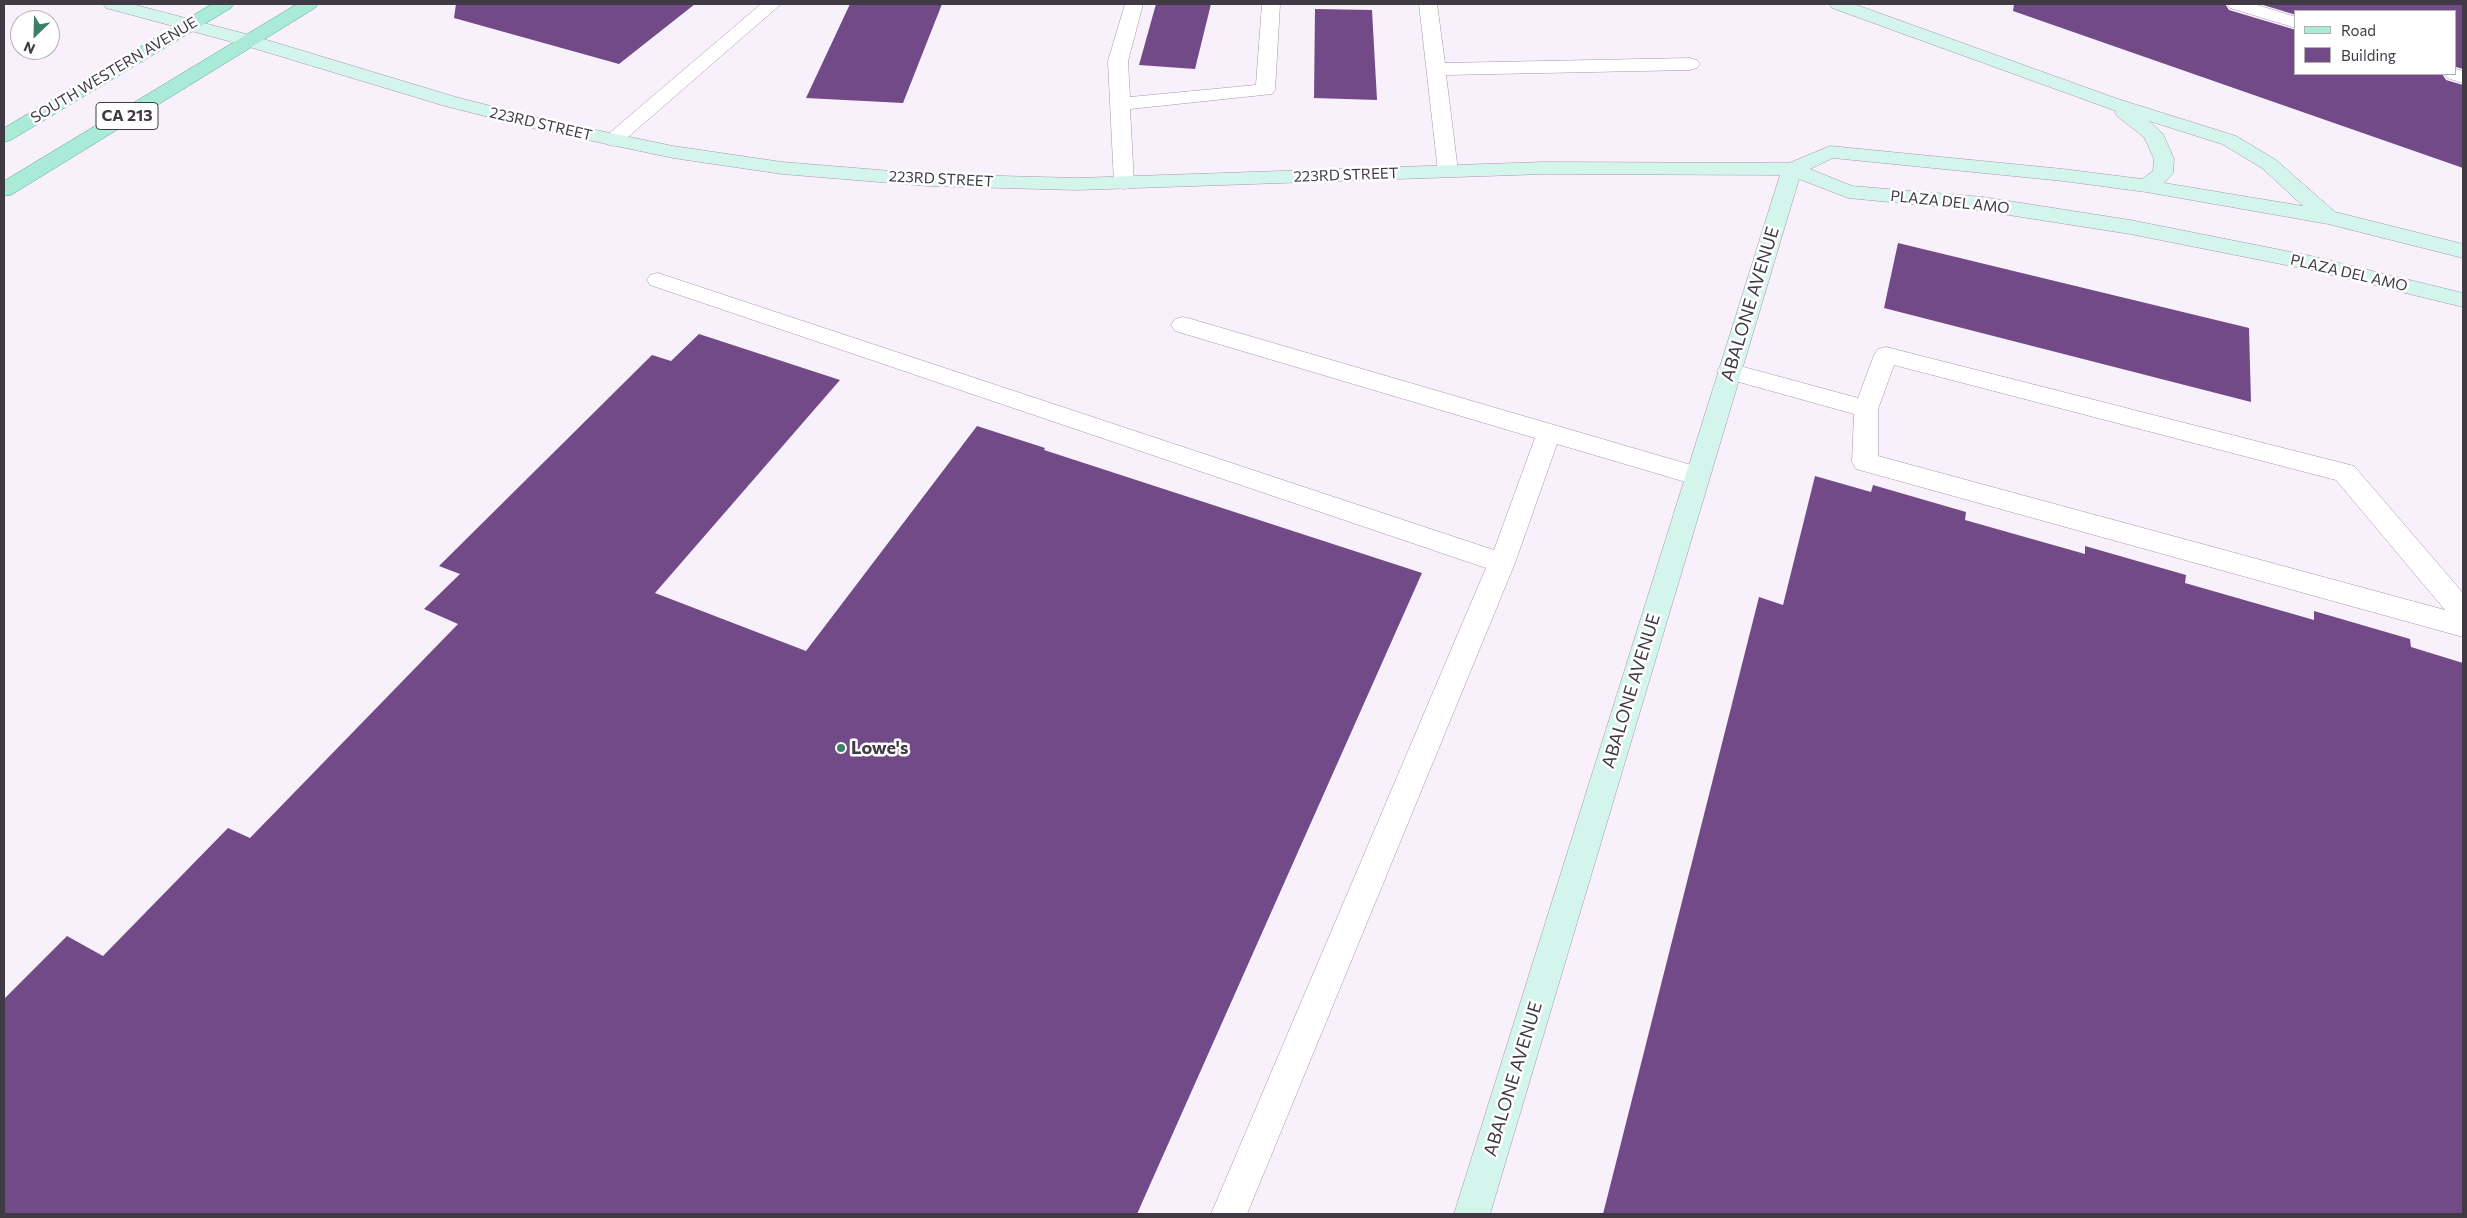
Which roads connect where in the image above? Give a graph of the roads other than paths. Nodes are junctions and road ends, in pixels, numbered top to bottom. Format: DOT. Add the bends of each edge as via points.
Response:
graph roads {
  1 [pos="112,4"];
  2 [pos="224,4"];
  3 [pos="309,4"];
  4 [pos="772,4"];
  5 [pos="1134,4"];
  6 [pos="1271,4"];
  7 [pos="1428,4"];
  8 [pos="1838,4"];
  9 [pos="2236,4"];
  10 [pos="2294,22"];
  11 [pos="190,24"];
  12 [pos="250,42"];
  13 [pos="1690,64"];
  14 [pos="1436,68"];
  15 [pos="2111,103"];
  16 [pos="1120,104"];
  17 [pos="4,136"];
  18 [pos="613,140"];
  19 [pos="1792,169"];
  20 [pos="1448,171"];
  21 [pos="1124,183"];
  22 [pos="2146,186"];
  23 [pos="4,190"];
  24 [pos="2328,217"];
  25 [pos="2463,251"];
  26 [pos="658,280"];
  27 [pos="2463,300"];
  28 [pos="1183,325"];
  29 [pos="1729,370"];
  30 [pos="1866,409"];
  31 [pos="1549,433"];
  32 [pos="1696,476"];
  33 [pos="1502,563"];
  34 [pos="2463,612"];
  35 [pos="2463,626"];
  36 [pos="1229,1214"];
  37 [pos="1472,1214"];
  1 -- 11 [label="main road, 223RD STREET"];
  2 -- 11 [label="main road, SOUTH WESTERN AVENUE / CA 213"];
  3 -- 12 [label="main road, CA 213"];
  4 -- 18 [label="lane"];
  5 -- 16 [label="lane" via="1118,61"];
  6 -- 16 [label="lane" via="1265,90"];
  7 -- 14 [label="lane"];
  8 -- 15 [label="main road"];
  9 -- 10 [label="lane"];
  11 -- 12 [label="main road, 223RD STREET"];
  11 -- 17 [label="main road, SOUTH WESTERN AVENUE / CA 213"];
  12 -- 18 [label="main road, 223RD STREET" via="452,102"];
  12 -- 23 [label="main road, CA 213"];
  13 -- 14 [label="lane"];
  14 -- 20 [label="lane"];
  15 -- 22 [label="main road" via="2153,134 2164,159 2163,174"];
  15 -- 24 [label="main road" via="2229,140 2269,164"];
  16 -- 21 [label="lane"];
  18 -- 21 [label="main road, 223RD STREET" via="782,168 928,180"];
  19 -- 20 [label="main road, 223RD STREET"];
  19 -- 22 [label="main road" via="1830,152"];
  19 -- 27 [label="main road, PLAZA DEL AMO" via="1848,192 1983,204 2130,227 2311,263"];
  19 -- 29 [label="main road, ABALONE AVENUE"];
  20 -- 21 [label="main road, 223RD STREET"];
  22 -- 24 [label="main road"];
  24 -- 25 [label="main road"];
  26 -- 33 [label="lane"];
  28 -- 31 [label="lane"];
  29 -- 30 [label="lane"];
  29 -- 32 [label="main road, ABALONE AVENUE"];
  30 -- 34 [label="lane" via="1886,355 2345,473"];
  30 -- 35 [label="lane" via="1865,462"];
  31 -- 32 [label="lane"];
  31 -- 33 [label="lane"];
  32 -- 37 [label="main road, ABALONE AVENUE"];
  33 -- 36 [label="lane"];
}
